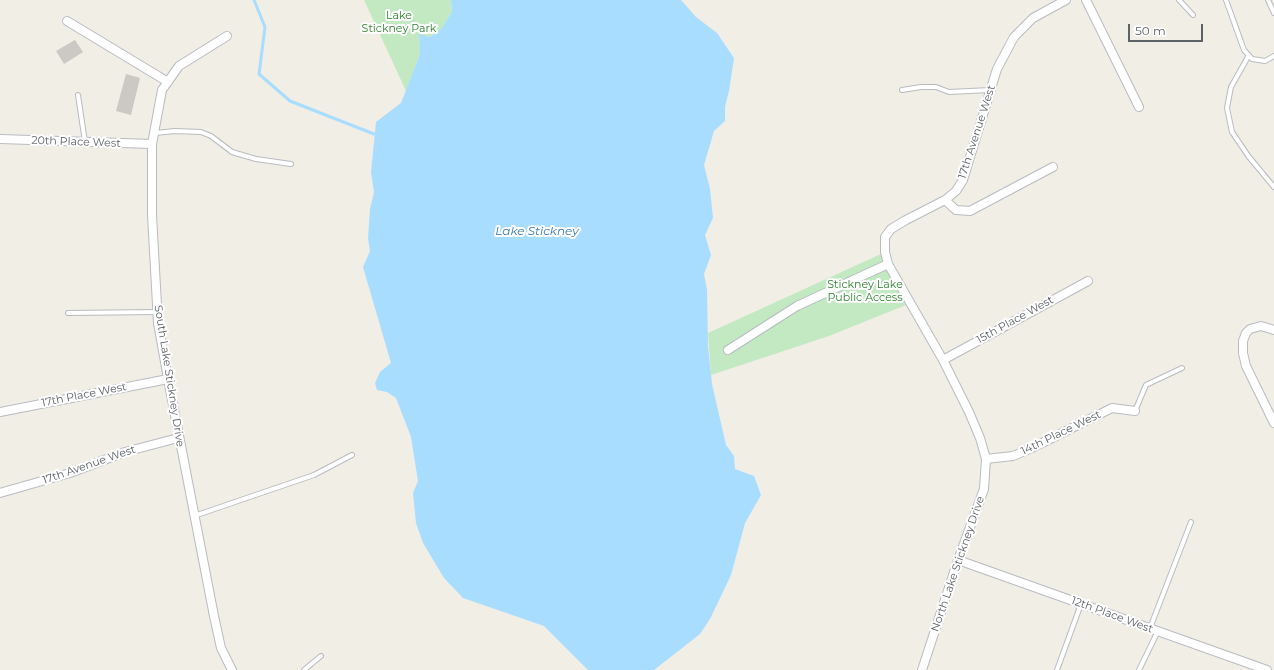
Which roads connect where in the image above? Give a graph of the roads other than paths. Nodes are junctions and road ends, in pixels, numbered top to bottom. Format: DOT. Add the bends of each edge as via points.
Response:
graph roads {
  1 [pos="1066,0"];
  2 [pos="1086,0"];
  3 [pos="1179,0"];
  4 [pos="1226,0"];
  5 [pos="1268,0"];
  6 [pos="1274,13"];
  7 [pos="1193,15"];
  8 [pos="67,21"];
  9 [pos="227,36"];
  10 [pos="1249,55"];
  11 [pos="1274,56"];
  12 [pos="168,82"];
  13 [pos="902,90"];
  14 [pos="990,90"];
  15 [pos="78,95"];
  16 [pos="1139,107"];
  17 [pos="155,133"];
  18 [pos="0,140"];
  19 [pos="85,142"];
  20 [pos="152,144"];
  21 [pos="291,164"];
  22 [pos="1053,167"];
  23 [pos="1274,188"];
  24 [pos="945,200"];
  25 [pos="888,264"];
  26 [pos="1088,281"];
  27 [pos="157,312"];
  28 [pos="68,313"];
  29 [pos="1274,330"];
  30 [pos="728,350"];
  31 [pos="942,360"];
  32 [pos="1182,368"];
  33 [pos="168,379"];
  34 [pos="1135,411"];
  35 [pos="0,412"];
  36 [pos="1274,423"];
  37 [pos="178,438"];
  38 [pos="352,455"];
  39 [pos="986,460"];
  40 [pos="0,493"];
  41 [pos="194,516"];
  42 [pos="1191,522"];
  43 [pos="958,560"];
  44 [pos="1081,604"];
  45 [pos="1149,628"];
  46 [pos="1158,631"];
  47 [pos="321,656"];
  48 [pos="228,669"];
  49 [pos="304,670"];
  50 [pos="922,670"];
  51 [pos="1057,670"];
  52 [pos="1139,670"];
  53 [pos="1266,670"];
  1 -- 14 [label="street, 17th Avenue West" via="1033,18 1014,38 997,69"];
  2 -- 16 [label="street"];
  3 -- 7 [label="lane"];
  4 -- 10 [label="lane" via="1244,50"];
  5 -- 6 [label="lane"];
  8 -- 12 [label="street"];
  9 -- 12 [label="street, South Lake Stickney Drive" via="179,66"];
  10 -- 11 [label="lane" via="1252,59 1265,61"];
  10 -- 23 [label="lane" via="1231,87 1227,108 1232,132"];
  12 -- 17 [label="street, South Lake Stickney Drive" via="162,90"];
  13 -- 14 [label="lane" via="936,87 949,92"];
  14 -- 24 [label="street, 17th Avenue West" via="963,180 956,191"];
  15 -- 19 [label="lane"];
  17 -- 20 [label="street, South Lake Stickney Drive"];
  17 -- 21 [label="lane" via="201,132 211,136 232,152 256,159"];
  18 -- 19 [label="street, 20th Place West"];
  19 -- 20 [label="street, 20th Place West"];
  20 -- 27 [label="street, South Lake Stickney Drive" via="152,215"];
  22 -- 24 [label="street" via="970,211 956,210"];
  24 -- 25 [label="street, 17th Avenue West" via="891,229 885,236"];
  25 -- 30 [label="street" via="797,306"];
  25 -- 31 [label="street, North Lake Stickney Drive"];
  26 -- 31 [label="street, 15th Place West"];
  27 -- 28 [label="lane"];
  27 -- 33 [label="street, South Lake Stickney Drive"];
  29 -- 36 [label="street" via="1261,326 1250,329 1243,341 1246,366"];
  31 -- 39 [label="street, North Lake Stickney Drive" via="969,412"];
  32 -- 34 [label="lane" via="1146,385"];
  33 -- 35 [label="street, 17th Place West"];
  33 -- 37 [label="street, South Lake Stickney Drive"];
  34 -- 39 [label="street, 14th Place West" via="1112,408 1026,451 1013,456"];
  37 -- 40 [label="street, 17th Avenue West" via="125,452 70,473"];
  37 -- 41 [label="street, South Lake Stickney Drive"];
  38 -- 41 [label="lane" via="314,475"];
  39 -- 43 [label="street, North Lake Stickney Drive" via="984,489"];
  41 -- 48 [label="street, South Lake Stickney Drive" via="221,648"];
  42 -- 45 [label="lane"];
  43 -- 44 [label="street, 12th Place West"];
  43 -- 50 [label="street, North Lake Stickney Drive"];
  44 -- 45 [label="street, 12th Place West"];
  44 -- 51 [label="lane"];
  45 -- 46 [label="street, 12th Place West"];
  46 -- 52 [label="lane"];
  46 -- 53 [label="street, 12th Place West"];
  47 -- 49 [label="lane"];
}
